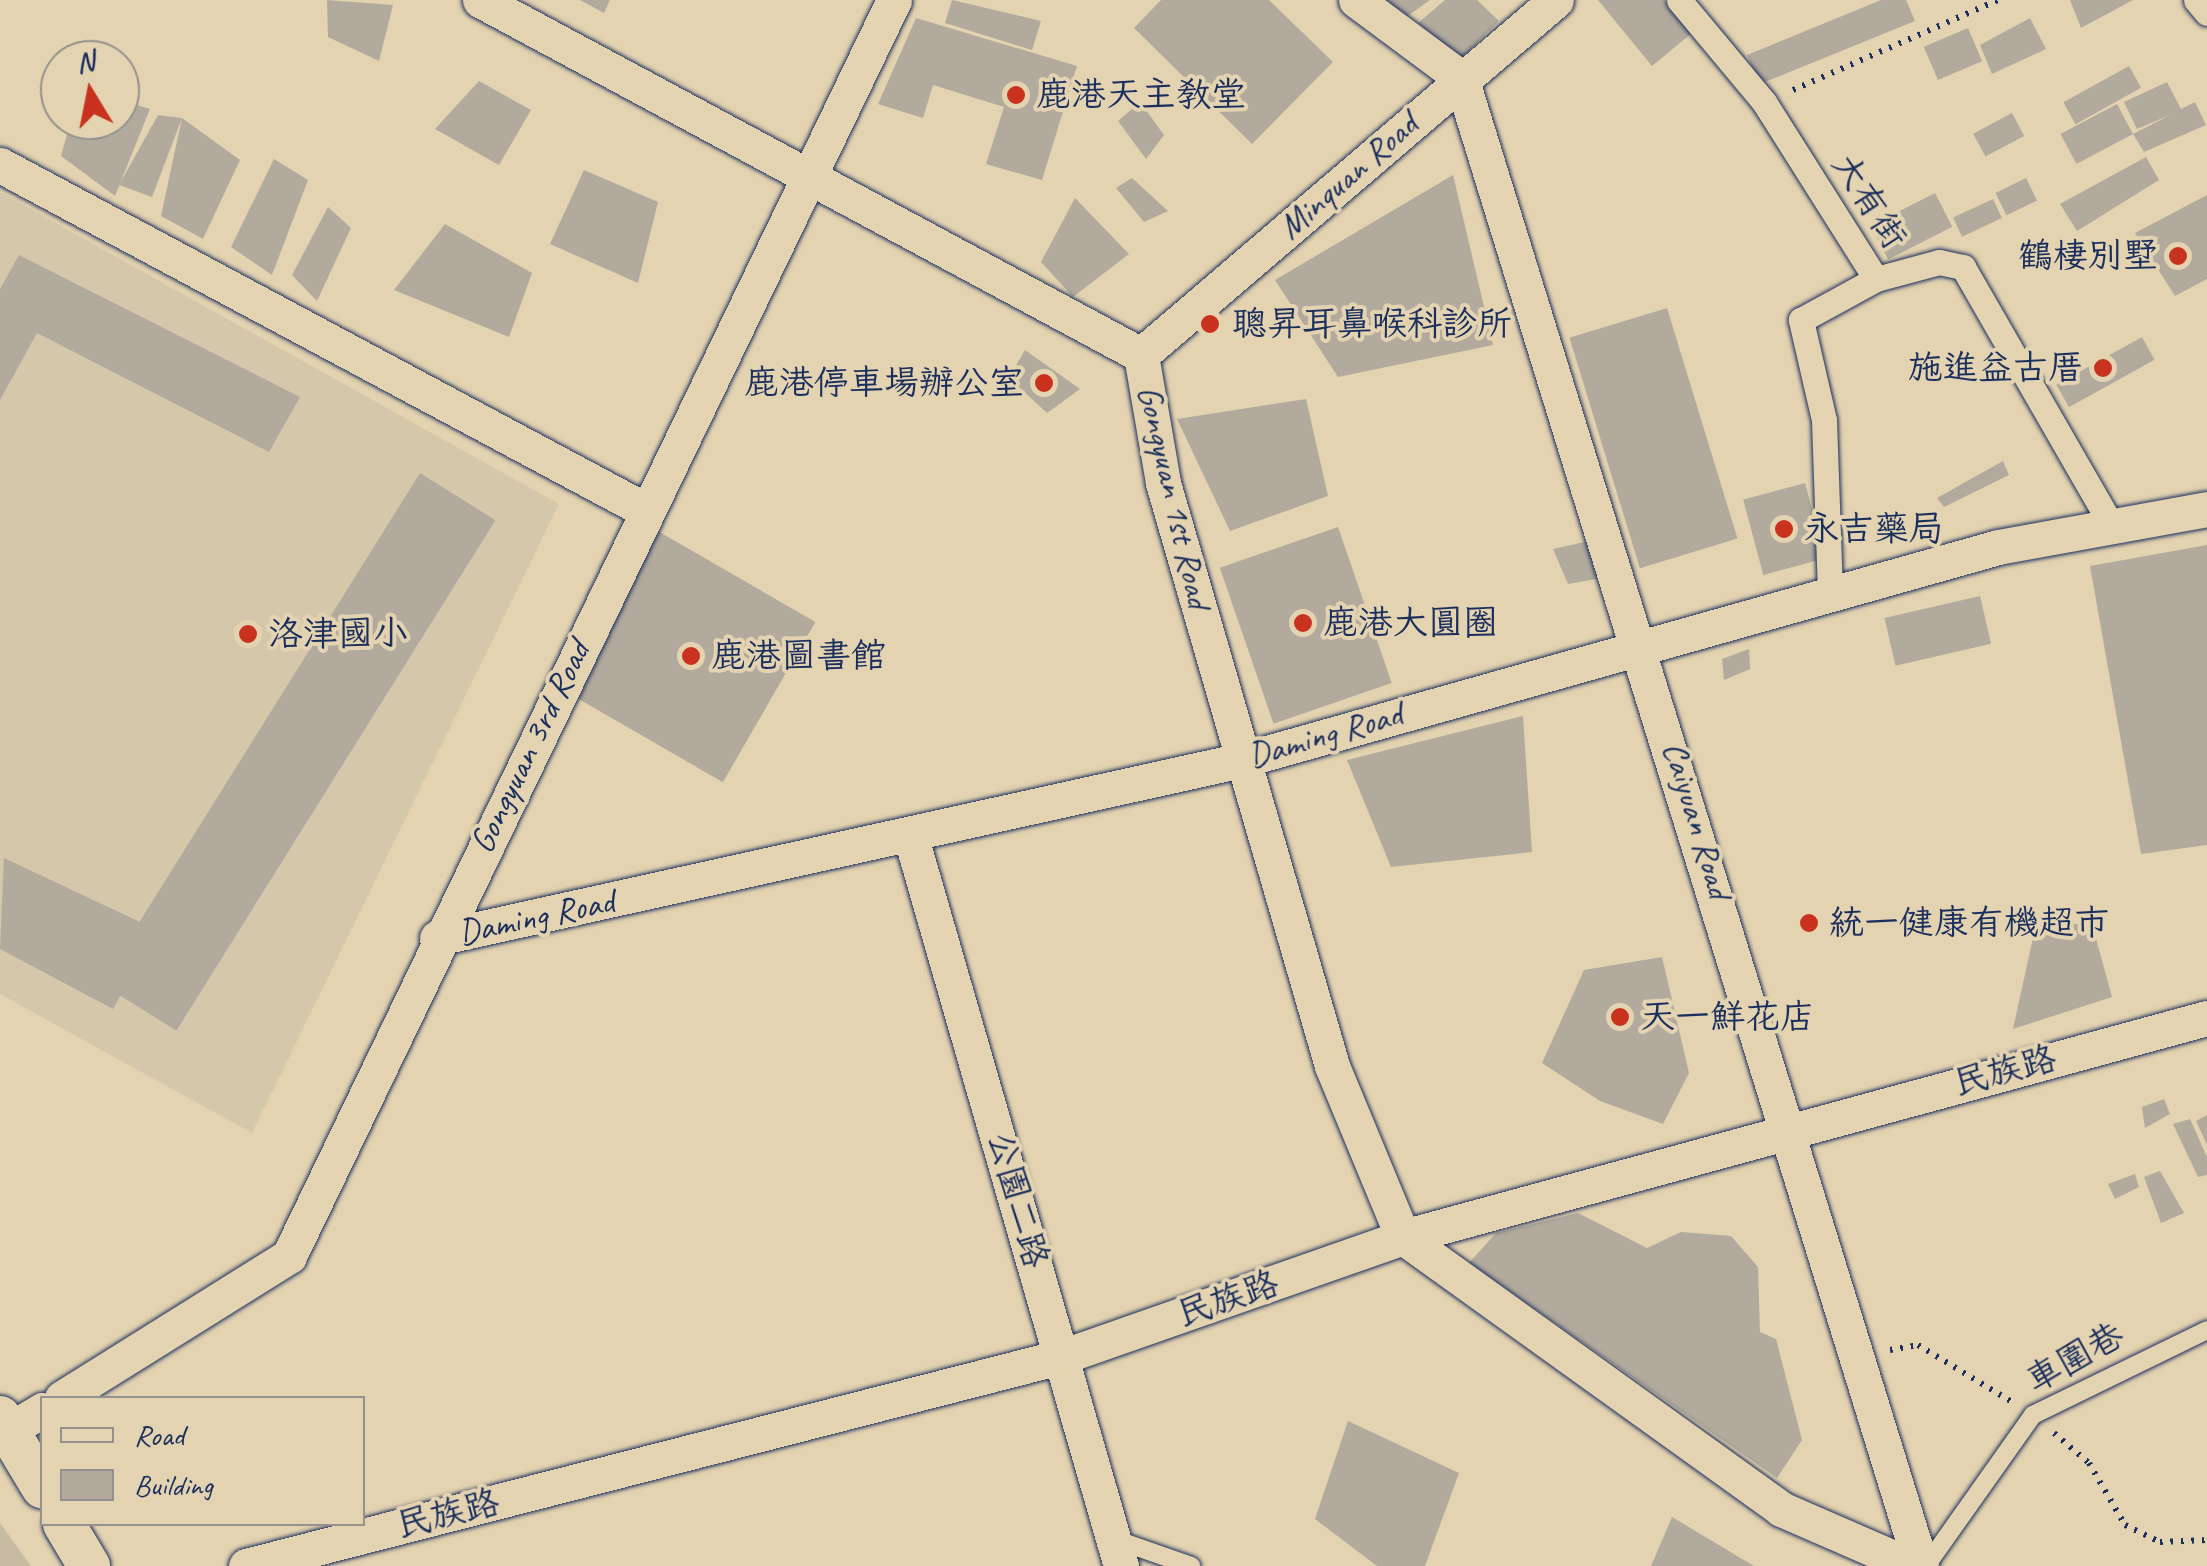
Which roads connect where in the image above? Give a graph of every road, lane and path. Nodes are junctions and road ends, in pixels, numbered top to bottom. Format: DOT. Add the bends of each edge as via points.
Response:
graph roads {
  1 [pos="480,0"];
  2 [pos="894,0"];
  3 [pos="1356,0"];
  4 [pos="1556,0"];
  5 [pos="1679,0"];
  6 [pos="1998,0"];
  7 [pos="2196,0"];
  8 [pos="2207,13"];
  9 [pos="1461,78"];
  10 [pos="1764,102"];
  11 [pos="0,165"];
  12 [pos="806,174"];
  13 [pos="1876,279"];
  14 [pos="1141,354"];
  15 [pos="2207,509"];
  16 [pos="645,510"];
  17 [pos="2110,524"];
  18 [pos="1830,592"];
  19 [pos="1641,642"];
  20 [pos="1242,760"];
  21 [pos="910,834"];
  22 [pos="437,938"];
  23 [pos="2207,1018"];
  24 [pos="1793,1128"];
  25 [pos="1403,1237"];
  26 [pos="2207,1330"];
  27 [pos="1064,1356"];
  28 [pos="65,1396"];
  29 [pos="17,1419"];
  30 [pos="40,1482"];
  31 [pos="65,1526"];
  32 [pos="1118,1559"];
  33 [pos="88,1566"];
  34 [pos="246,1566"];
  35 [pos="1191,1566"];
  36 [pos="1912,1566"];
  37 [pos="1924,1566"];
  1 -- 12 [label="street, Gongyuan 1st Road"];
  2 -- 12 [label="street, Gongyuan 3rd Road"];
  3 -- 9 [label="street"];
  4 -- 9 [label="street, Minquan Road"];
  5 -- 10 [label="street, 大有街"];
  6 -- 10 [label="path"];
  7 -- 8 [label="street"];
  9 -- 14 [label="street, Minquan Road"];
  9 -- 19 [label="street, Caiyuan Road"];
  10 -- 13 [label="street, 大有街"];
  11 -- 16 [label="street"];
  12 -- 14 [label="street, Gongyuan 1st Road"];
  12 -- 16 [label="street, Gongyuan 3rd Road"];
  13 -- 17 [label="street, 大有街" via="1939,262 1963,267"];
  13 -- 18 [label="street" via="1801,320 1824,420"];
  14 -- 20 [label="street, Gongyuan 1st Road" via="1163,483"];
  15 -- 17 [label="street, Daming Road"];
  16 -- 22 [label="street, Gongyuan 3rd Road"];
  17 -- 18 [label="street, Daming Road"];
  18 -- 19 [label="street, Daming Road"];
  19 -- 20 [label="street, Daming Road"];
  19 -- 24 [label="street, Caiyuan Road"];
  20 -- 21 [label="street, Daming Road"];
  20 -- 25 [label="street, Gongyuan 1st Road" via="1332,1066"];
  21 -- 22 [label="street, Daming Road"];
  21 -- 27 [label="street, 公園二路"];
  22 -- 28 [label="street, Gongyuan 3rd Road" via="289,1256"];
  23 -- 24 [label="street, 民族路"];
  24 -- 25 [label="street, 民族路"];
  24 -- 37 [label="street, Caiyuan Road"];
  25 -- 27 [label="street, 民族路"];
  25 -- 36 [label="street" via="1781,1509"];
  26 -- 37 [label="lane, 車圍巷" via="2033,1415"];
  27 -- 32 [label="street, 公園二路"];
  27 -- 34 [label="street, 民族路"];
  29 -- 30 [label="street"];
  31 -- 33 [label="street"];
  32 -- 35 [label="lane"];
}
